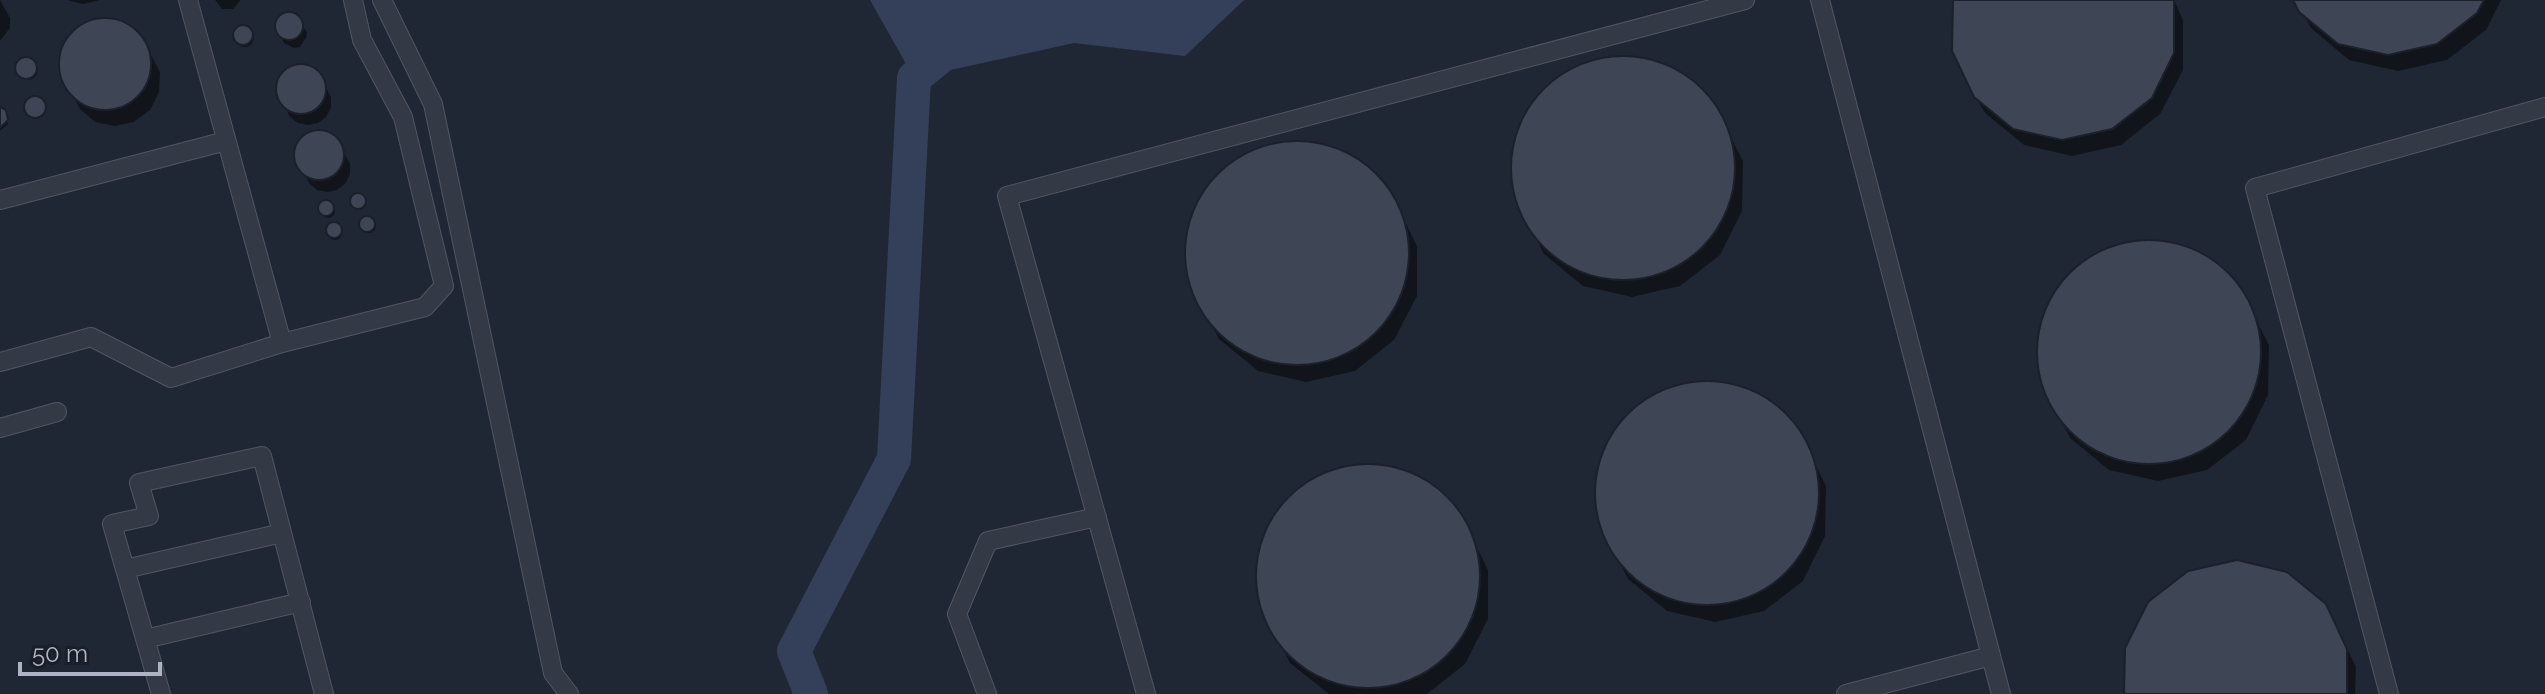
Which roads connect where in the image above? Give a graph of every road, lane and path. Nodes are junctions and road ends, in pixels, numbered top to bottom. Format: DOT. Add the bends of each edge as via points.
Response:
graph roads {
  1 [pos="188,0"];
  2 [pos="353,0"];
  3 [pos="382,0"];
  4 [pos="1745,0"];
  5 [pos="1820,0"];
  6 [pos="2545,107"];
  7 [pos="226,141"];
  8 [pos="0,200"];
  9 [pos="282,343"];
  10 [pos="0,362"];
  11 [pos="57,412"];
  12 [pos="0,428"];
  13 [pos="1097,517"];
  14 [pos="282,533"];
  15 [pos="125,569"];
  16 [pos="301,602"];
  17 [pos="145,639"];
  18 [pos="1991,656"];
  19 [pos="161,694"];
  20 [pos="324,694"];
  21 [pos="569,694"];
  22 [pos="987,694"];
  23 [pos="1146,694"];
  24 [pos="1846,694"];
  25 [pos="2001,694"];
  26 [pos="2389,694"];
  1 -- 7 [label="street"];
  2 -- 9 [label="street" via="362,40 403,117 444,286 425,307"];
  3 -- 21 [label="street" via="433,104 553,673"];
  4 -- 13 [label="street" via="1007,196"];
  5 -- 18 [label="street"];
  6 -- 26 [label="street" via="2255,188"];
  7 -- 8 [label="street"];
  7 -- 9 [label="street"];
  9 -- 10 [label="street" via="171,378 91,337"];
  11 -- 12 [label="street"];
  13 -- 22 [label="street" via="988,541 957,614"];
  13 -- 23 [label="street"];
  14 -- 15 [label="street"];
  14 -- 15 [label="street" via="262,456 139,483 149,516 112,524"];
  14 -- 16 [label="street"];
  15 -- 17 [label="street"];
  16 -- 17 [label="street"];
  16 -- 20 [label="street"];
  17 -- 19 [label="street"];
  18 -- 24 [label="street"];
  18 -- 25 [label="street"];
}
